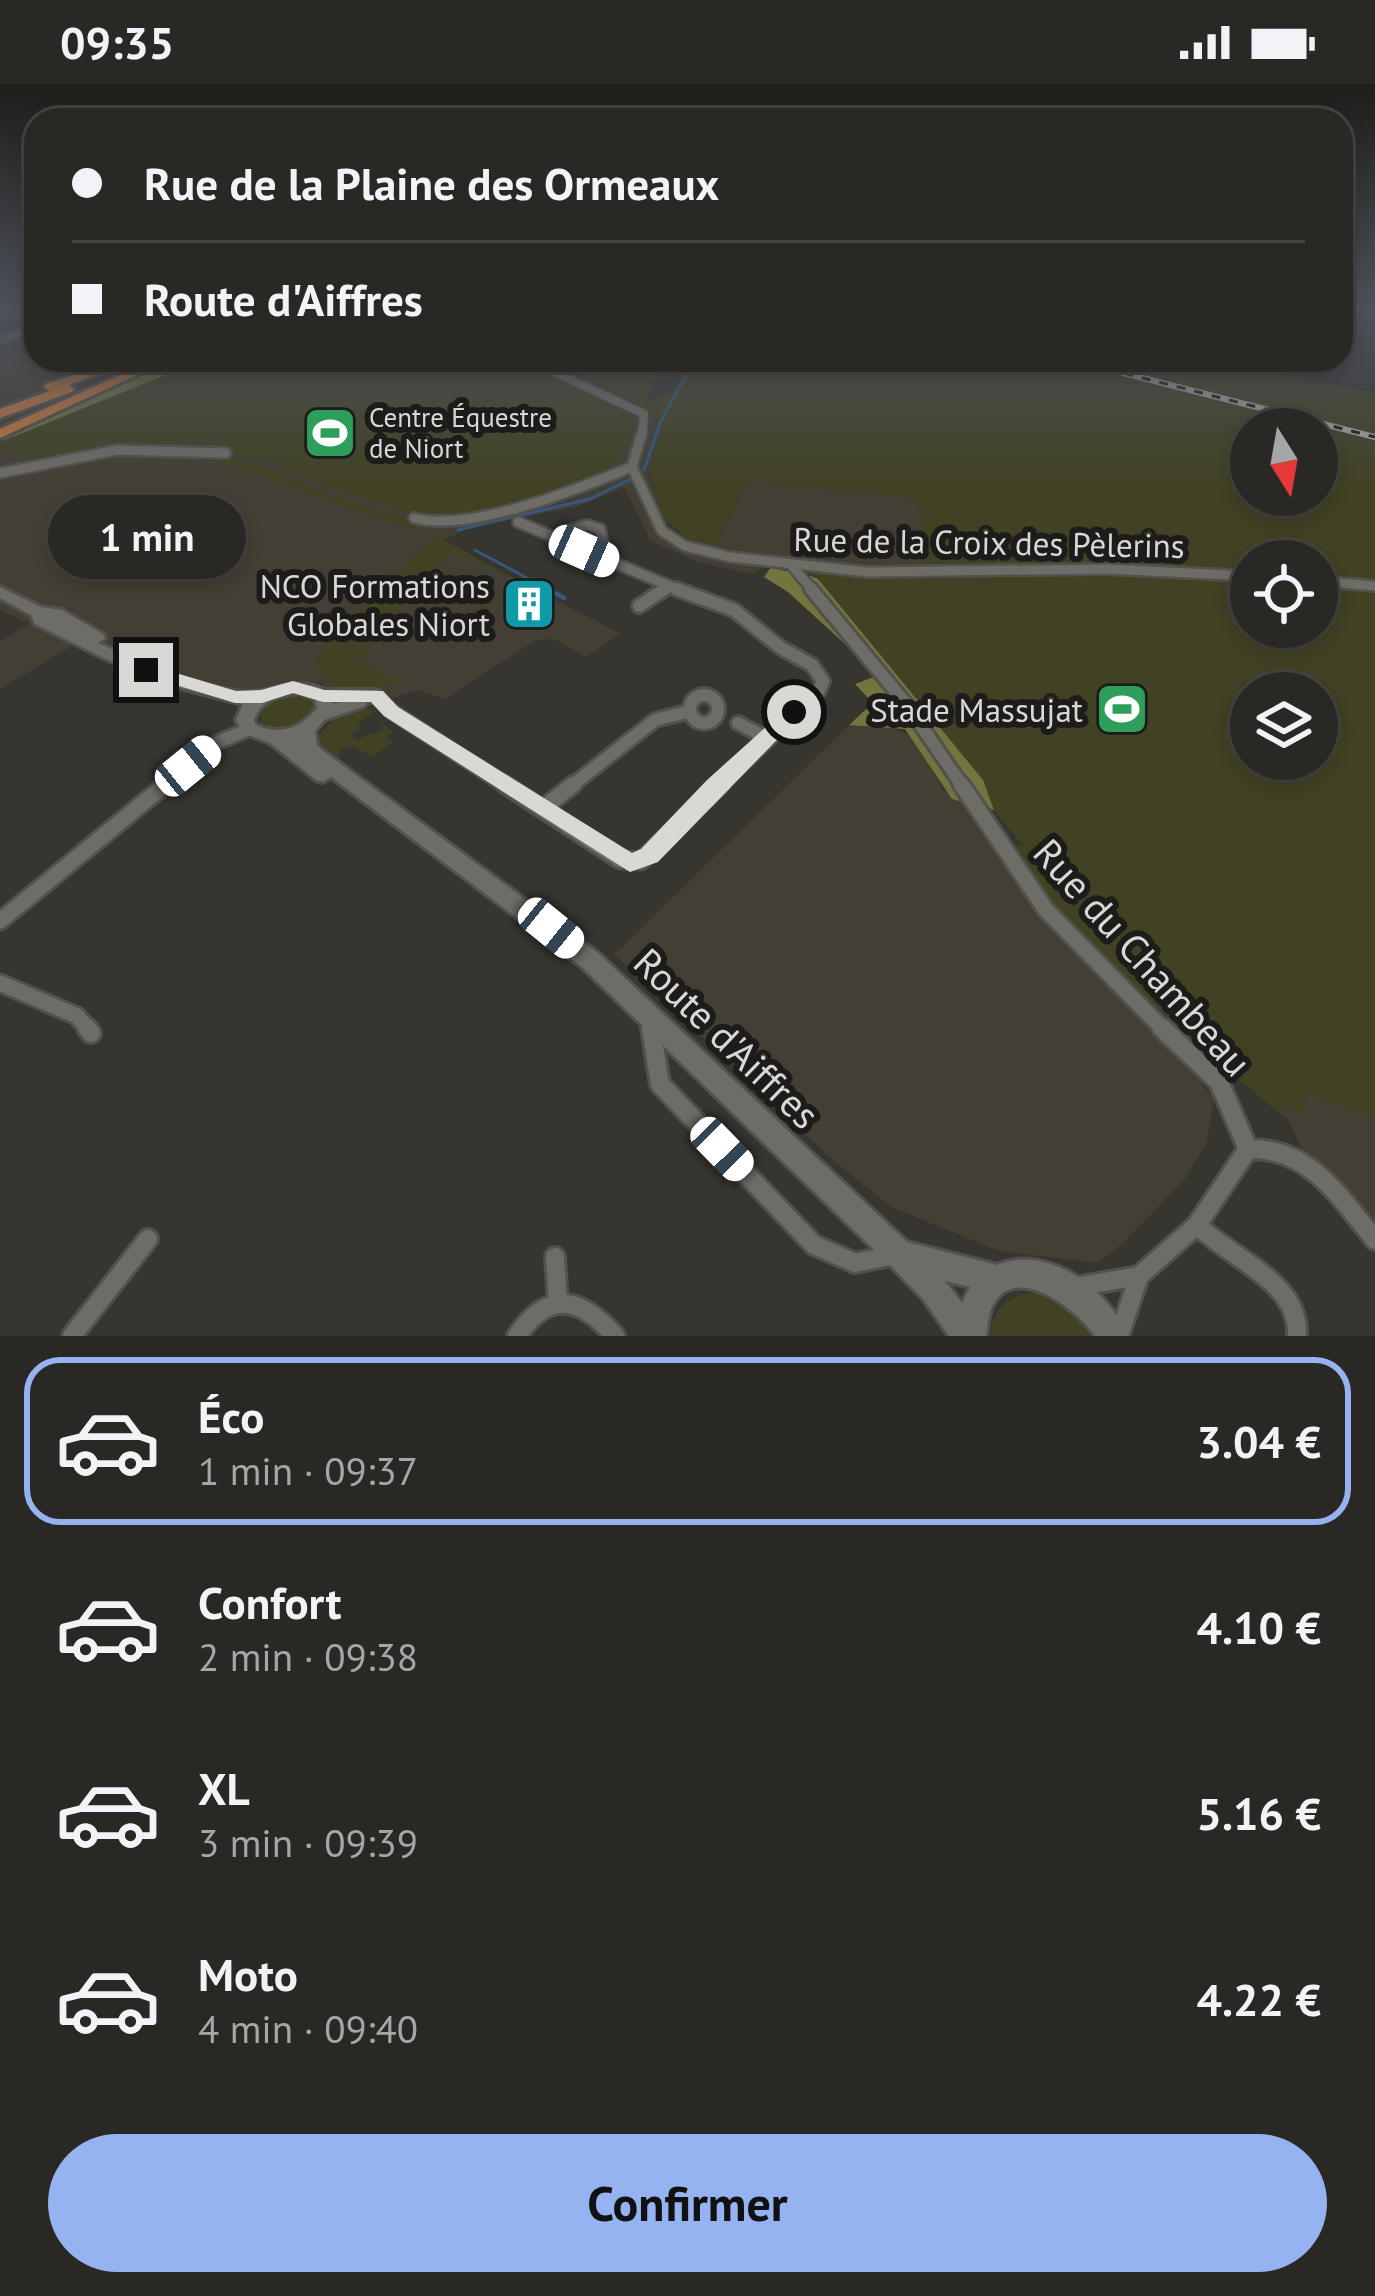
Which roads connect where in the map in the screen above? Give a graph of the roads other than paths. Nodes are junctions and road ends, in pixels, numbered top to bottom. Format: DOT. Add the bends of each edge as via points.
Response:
graph roads {
  1 [pos="98,372"];
  2 [pos="106,372"];
  3 [pos="137,372"];
  4 [pos="554,372"];
  5 [pos="0,402"];
  6 [pos="0,413"];
  7 [pos="0,434"];
  8 [pos="226,453"];
  9 [pos="632,467"];
  10 [pos="0,475"];
  11 [pos="414,518"];
  12 [pos="518,522"];
  13 [pos="560,540"];
  14 [pos="608,562"];
  15 [pos="793,567"];
  16 [pos="1230,575"];
  17 [pos="1338,583"];
  18 [pos="1375,586"];
  19 [pos="668,587"];
  20 [pos="0,592"];
  21 [pos="639,606"];
  22 [pos="161,675"];
  23 [pos="262,697"];
  24 [pos="323,705"];
  25 [pos="687,712"];
  26 [pos="248,722"];
  27 [pos="738,723"];
  28 [pos="305,730"];
  29 [pos="275,737"];
  30 [pos="766,738"];
  31 [pos="377,801"];
  32 [pos="542,808"];
  33 [pos="0,921"];
  34 [pos="0,983"];
  35 [pos="650,1013"];
  36 [pos="91,1033"];
  37 [pos="1248,1149"];
  38 [pos="1197,1226"];
  39 [pos="148,1239"];
  40 [pos="1375,1240"];
  41 [pos="899,1254"];
  42 [pos="555,1257"];
  43 [pos="1139,1276"];
  44 [pos="999,1280"];
  45 [pos="1072,1287"];
  46 [pos="558,1304"];
  47 [pos="72,1336"];
  48 [pos="517,1336"];
  49 [pos="615,1336"];
  50 [pos="969,1336"];
  51 [pos="1116,1336"];
  52 [pos="1297,1336"];
  1 -- 5 [label="main road"];
  2 -- 6 [label="main road"];
  3 -- 7 [label="main road"];
  4 -- 9 [label="street" via="644,415"];
  8 -- 10 [label="street" via="132,449"];
  9 -- 11 [label="street" via="556,498 436,524"];
  9 -- 15 [label="street, Rue de la Croix des Pèlerins" via="667,537"];
  12 -- 13 [label="street"];
  13 -- 14 [label="street"];
  13 -- 14 [label="street" via="586,525 600,529"];
  14 -- 19 [label="street"];
  15 -- 16 [label="street, Rue de la Croix des Pèlerins"];
  15 -- 37 [label="street, Rue du Chambeau" via="907,705 1046,910 1219,1082"];
  17 -- 18 [label="street"];
  19 -- 21 [label="street"];
  19 -- 30 [label="street" via="747,616 820,676 818,691"];
  20 -- 22 [label="main road" via="56,613"];
  22 -- 23 [label="main road"];
  22 -- 26 [label="main road"];
  23 -- 24 [label="main road" via="293,687"];
  23 -- 26 [label="main road"];
  24 -- 28 [label="main road"];
  24 -- 32 [label="street" via="376,695"];
  25 -- 32 [label="street" via="655,720"];
  26 -- 29 [label="main road"];
  26 -- 33 [label="street"];
  27 -- 30 [label="street"];
  28 -- 29 [label="main road"];
  28 -- 31 [label="main road, Route d'Aiffres" via="315,755"];
  29 -- 31 [label="main road, Route d'Aiffres" via="332,781"];
  30 -- 32 [label="street" via="640,861 620,860"];
  31 -- 35 [label="main road, Route d'Aiffres" via="551,928"];
  34 -- 36 [label="street" via="77,1016"];
  35 -- 41 [label="main road, Route d'Aiffres"];
  35 -- 41 [label="street" via="660,1084 814,1246 866,1266"];
  37 -- 38 [label="street"];
  37 -- 40 [label="street" via="1296,1155"];
  38 -- 43 [label="street"];
  38 -- 52 [label="street" via="1285,1291"];
  39 -- 47 [label="street"];
  41 -- 44 [label="main road, Route d'Aiffres"];
  41 -- 50 [label="main road, Route d'Aiffres"];
  42 -- 46 [label="street"];
  43 -- 45 [label="street"];
  43 -- 51 [label="street"];
  44 -- 45 [label="main road, Route d'Aiffres" via="1029,1272"];
  44 -- 50 [label="main road" via="977,1304"];
  45 -- 51 [label="main road"];
  46 -- 48 [label="street" via="535,1313"];
  46 -- 49 [label="street" via="591,1308"];
}
